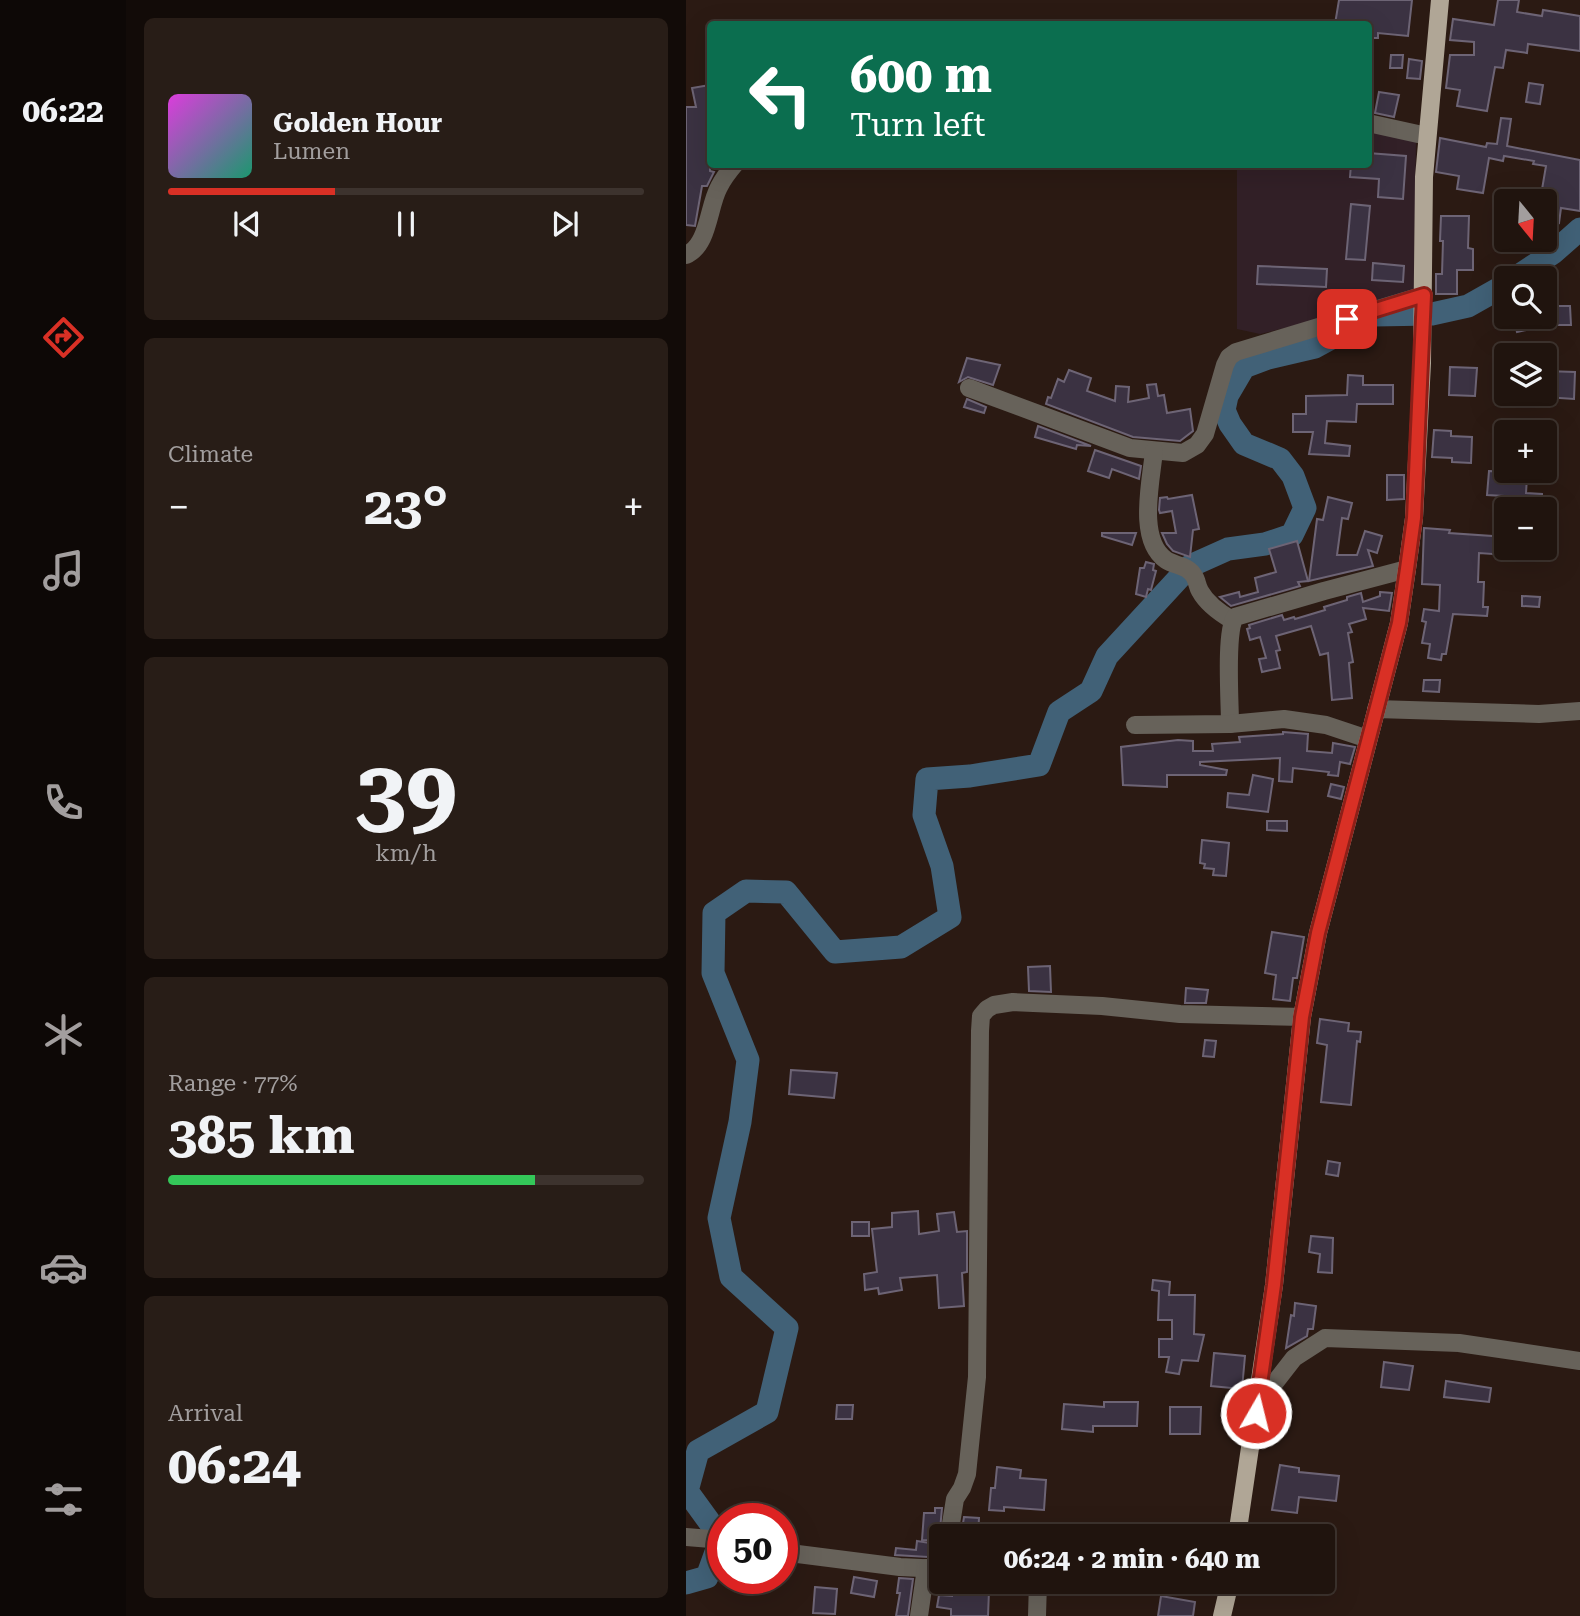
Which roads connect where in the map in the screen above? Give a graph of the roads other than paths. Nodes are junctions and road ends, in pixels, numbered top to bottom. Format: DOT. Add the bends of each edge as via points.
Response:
graph roads {
  1 [pos="1440,0"];
  2 [pos="1372,124"];
  3 [pos="1427,136"];
  4 [pos="732,168"];
  5 [pos="686,255"];
  6 [pos="1424,309"];
  7 [pos="969,388"];
  8 [pos="1154,451"];
  9 [pos="1407,569"];
  10 [pos="1232,620"];
  11 [pos="1376,709"];
  12 [pos="1580,711"];
  13 [pos="1230,724"];
  14 [pos="1135,725"];
  15 [pos="1368,739"];
  16 [pos="1302,1017"];
  17 [pos="1580,1362"];
  18 [pos="1260,1388"];
  19 [pos="951,1524"];
  20 [pos="1239,1524"];
  21 [pos="686,1537"];
  22 [pos="707,1539"];
  23 [pos="798,1554"];
  24 [pos="929,1568"];
  25 [pos="929,1585"];
  26 [pos="1038,1594"];
  27 [pos="1228,1594"];
  28 [pos="919,1616"];
  29 [pos="1037,1616"];
  30 [pos="1222,1616"];
  1 -- 3 [label="main road"];
  2 -- 3 [label="street"];
  3 -- 6 [label="main road"];
  4 -- 5 [label="street" via="719,186 700,242"];
  6 -- 8 [label="street" via="1236,352 1225,366 1202,439 1183,453"];
  6 -- 9 [label="main road" via="1414,518"];
  7 -- 8 [label="street" via="1130,448"];
  8 -- 10 [label="street" via="1148,509 1155,550 1189,571 1208,602"];
  9 -- 10 [label="street"];
  9 -- 11 [label="main road" via="1399,623"];
  10 -- 13 [label="street"];
  11 -- 12 [label="street"];
  11 -- 15 [label="main road"];
  13 -- 14 [label="street"];
  13 -- 15 [label="street" via="1304,721"];
  15 -- 16 [label="main road" via="1318,933"];
  16 -- 18 [label="main road"];
  16 -- 19 [label="street" via="1013,1002 994,1005 981,1016 976,1377 967,1474 955,1499"];
  17 -- 18 [label="street" via="1460,1343 1325,1338 1294,1358 1273,1385"];
  18 -- 20 [label="main road"];
  21 -- 22 [label="street"];
  23 -- 24 [label="street"];
  25 -- 28 [label="street"];
  26 -- 29 [label="street"];
  27 -- 30 [label="main road"];
}
